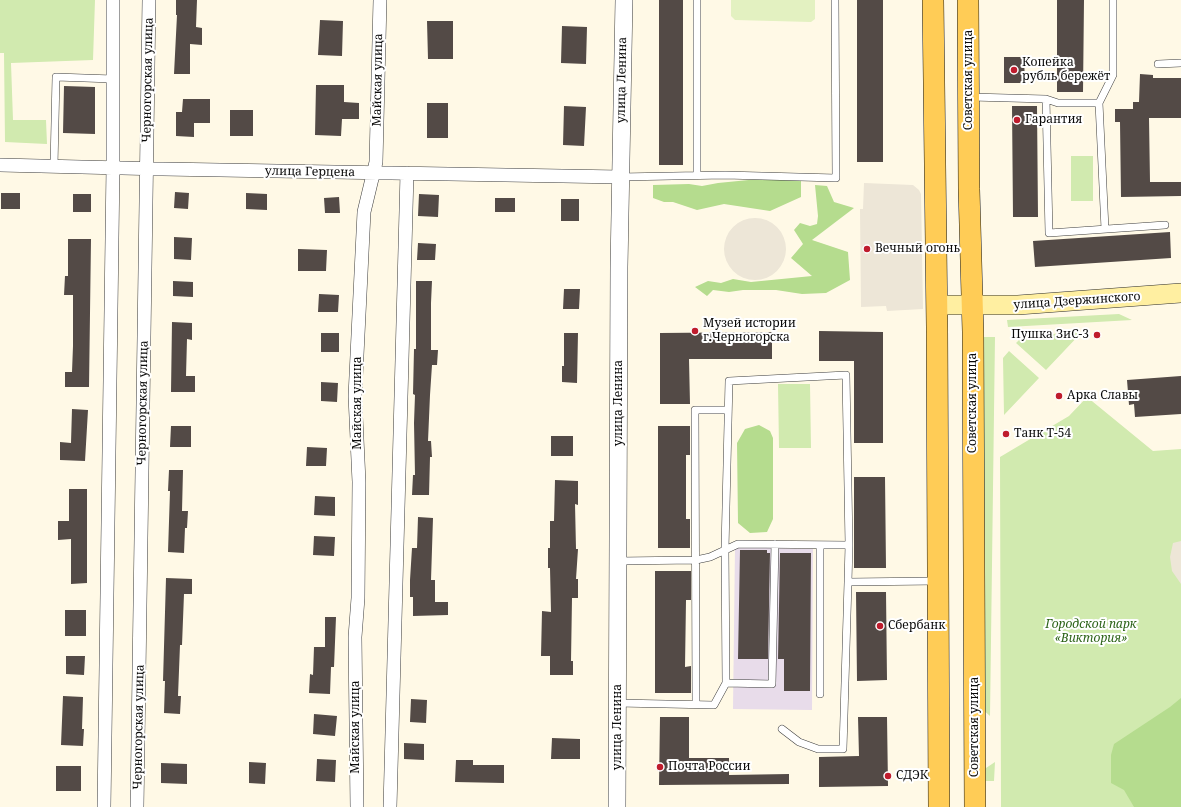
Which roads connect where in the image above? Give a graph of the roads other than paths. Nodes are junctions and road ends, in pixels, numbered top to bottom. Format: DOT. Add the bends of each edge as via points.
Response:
graph roads {
  1 [pos="113,0"];
  2 [pos="150,0"];
  3 [pos="380,0"];
  4 [pos="624,0"];
  5 [pos="697,0"];
  6 [pos="836,0"];
  7 [pos="933,0"];
  8 [pos="968,0"];
  9 [pos="1113,0"];
  10 [pos="1181,63"];
  11 [pos="1158,64"];
  12 [pos="113,79"];
  13 [pos="969,96"];
  14 [pos="1046,99"];
  15 [pos="1099,103"];
  16 [pos="0,165"];
  17 [pos="54,166"];
  18 [pos="113,167"];
  19 [pos="146,169"];
  20 [pos="375,172"];
  21 [pos="407,173"];
  22 [pos="697,175"];
  23 [pos="620,177"];
  24 [pos="1165,225"];
  25 [pos="1105,229"];
  26 [pos="1181,294"];
  27 [pos="937,305"];
  28 [pos="972,306"];
  29 [pos="728,410"];
  30 [pos="775,544"];
  31 [pos="820,545"];
  32 [pos="849,545"];
  33 [pos="725,549"];
  34 [pos="696,560"];
  35 [pos="618,561"];
  36 [pos="938,581"];
  37 [pos="848,582"];
  38 [pos="726,683"];
  39 [pos="820,694"];
  40 [pos="618,703"];
  41 [pos="696,704"];
  42 [pos="782,729"];
  43 [pos="104,807"];
  44 [pos="137,807"];
  45 [pos="357,807"];
  46 [pos="390,807"];
  47 [pos="617,807"];
  48 [pos="939,807"];
  49 [pos="975,807"];
  1 -- 12 [label="street"];
  2 -- 19 [label="street, Черногорская улица"];
  3 -- 20 [label="street, Майская улица"];
  4 -- 23 [label="street, улица Ленина"];
  5 -- 22 [label="lane"];
  6 -- 22 [label="lane" via="836,178"];
  7 -- 27 [label="main road"];
  8 -- 13 [label="main road, Советская улица"];
  9 -- 15 [label="lane" via="1114,75"];
  10 -- 11 [label="lane"];
  12 -- 17 [label="lane" via="56,78"];
  12 -- 18 [label="street"];
  13 -- 14 [label="lane"];
  13 -- 28 [label="main road, Советская улица"];
  14 -- 15 [label="lane" via="1058,103"];
  14 -- 25 [label="lane" via="1049,233"];
  15 -- 25 [label="lane"];
  16 -- 17 [label="street, улица Герцена"];
  17 -- 18 [label="street, улица Герцена"];
  18 -- 19 [label="street, улица Герцена"];
  18 -- 43 [label="street"];
  19 -- 20 [label="street, улица Герцена"];
  19 -- 44 [label="street, Черногорская улица"];
  20 -- 21 [label="street, улица Герцена"];
  20 -- 45 [label="street, Майская улица" via="364,212 355,396 359,482 356,637"];
  21 -- 23 [label="street, улица Герцена"];
  21 -- 46 [label="street"];
  22 -- 23 [label="lane"];
  23 -- 35 [label="street, улица Ленина"];
  24 -- 25 [label="lane"];
  26 -- 28 [label="main road, улица Дзержинского"];
  27 -- 28 [label="main road, улица Дзержинского"];
  27 -- 36 [label="main road"];
  28 -- 49 [label="main road, Советская улица"];
  29 -- 32 [label="lane" via="729,381 846,375"];
  29 -- 33 [label="lane"];
  29 -- 34 [label="lane" via="695,410"];
  30 -- 31 [label="lane"];
  30 -- 33 [label="lane" via="738,544"];
  30 -- 38 [label="lane" via="772,684"];
  31 -- 32 [label="lane"];
  31 -- 39 [label="lane"];
  32 -- 37 [label="lane"];
  33 -- 34 [label="lane" via="710,557"];
  33 -- 38 [label="lane"];
  34 -- 35 [label="lane"];
  34 -- 41 [label="lane"];
  35 -- 40 [label="street, улица Ленина"];
  36 -- 37 [label="lane"];
  36 -- 48 [label="main road"];
  37 -- 42 [label="lane" via="843,749 818,749 799,742"];
  38 -- 41 [label="lane" via="714,705"];
  40 -- 41 [label="lane"];
  40 -- 47 [label="street, улица Ленина"];
}
